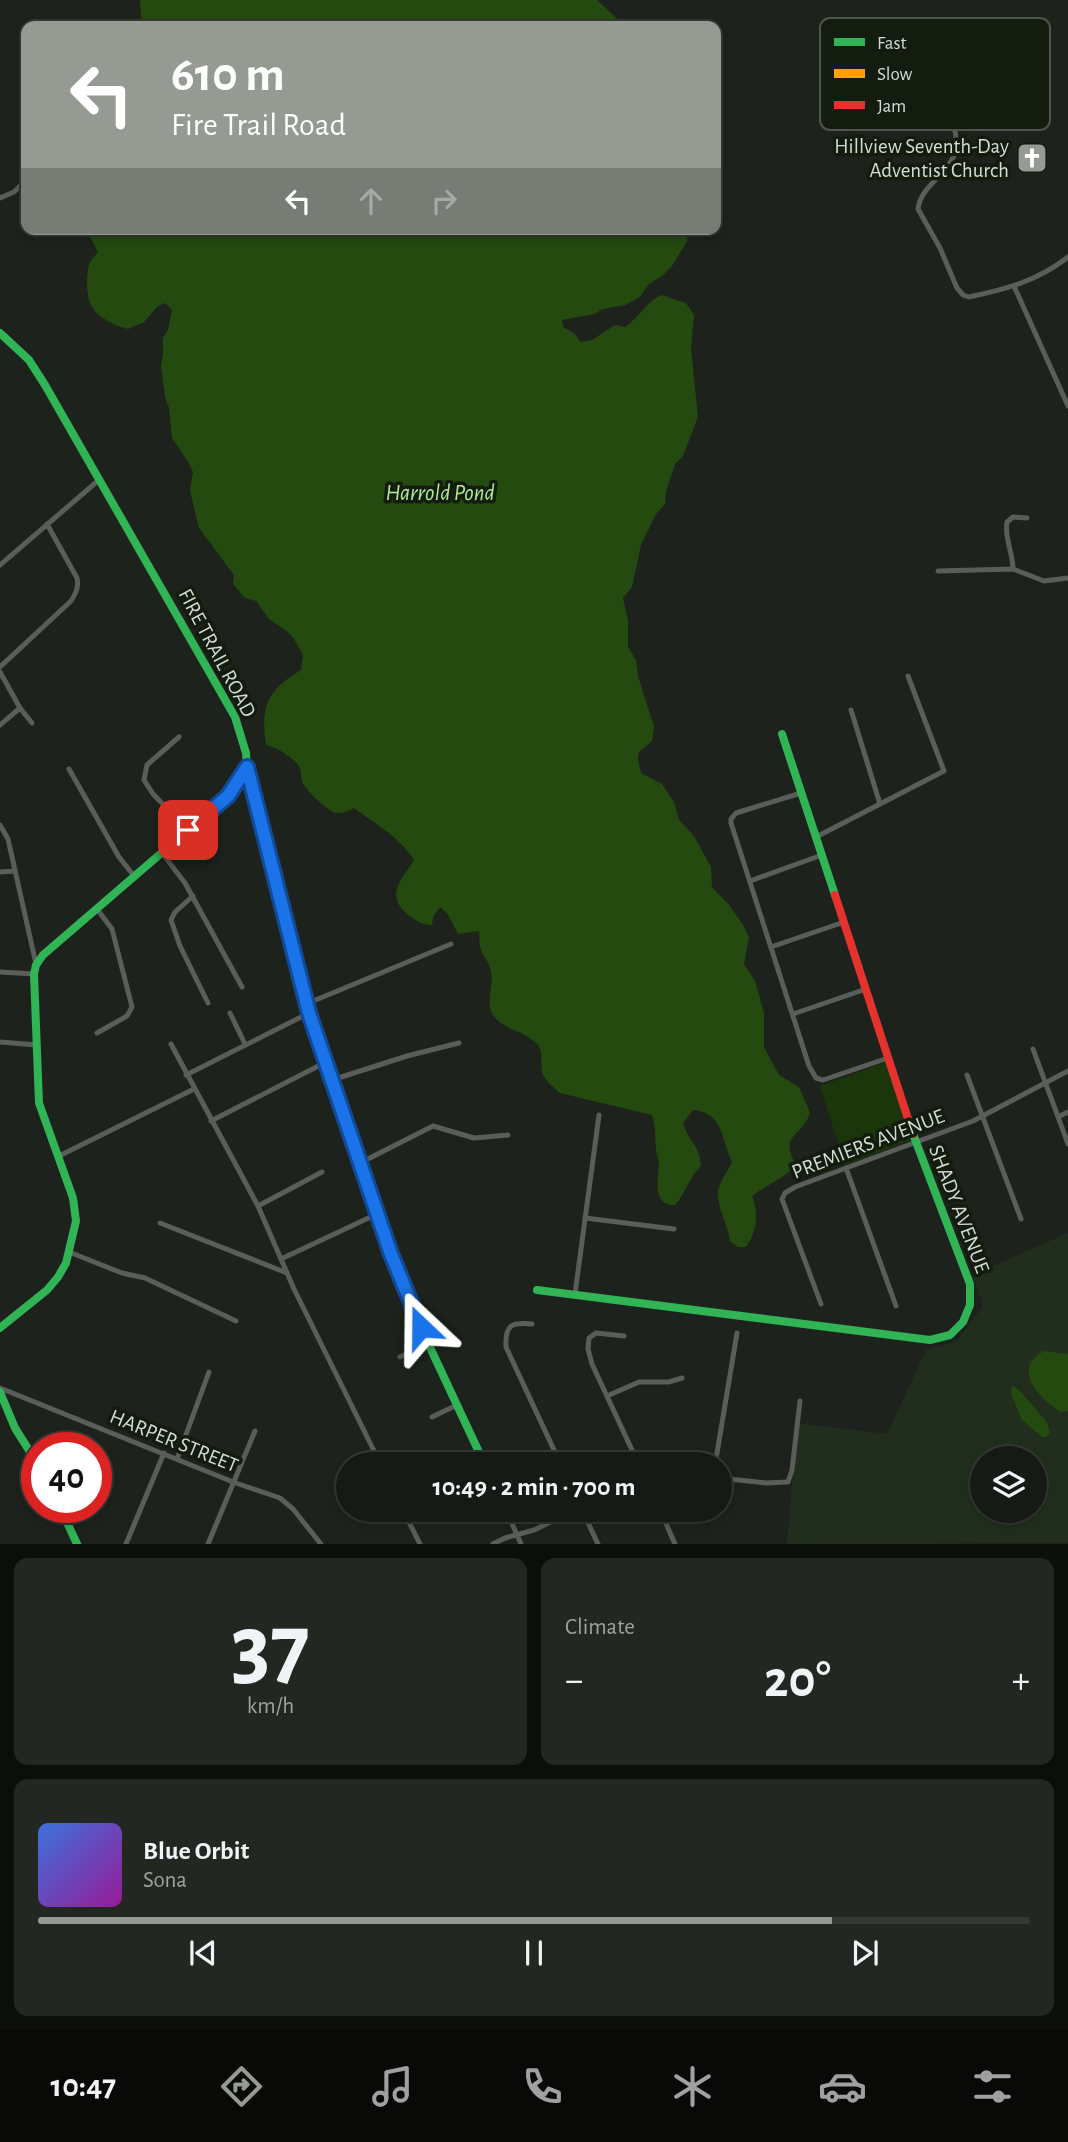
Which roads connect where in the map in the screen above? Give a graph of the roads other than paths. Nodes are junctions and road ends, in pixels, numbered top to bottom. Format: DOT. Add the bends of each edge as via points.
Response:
graph roads {
  1 [pos="955,130"];
  2 [pos="21,185"];
  3 [pos="0,198"];
  4 [pos="1068,257"];
  5 [pos="1014,286"];
  6 [pos="0,333"];
  7 [pos="1068,405"];
  8 [pos="100,479"];
  9 [pos="1027,518"];
  10 [pos="47,524"];
  11 [pos="0,565"];
  12 [pos="1013,569"];
  13 [pos="937,571"];
  14 [pos="1068,578"];
  15 [pos="0,670"];
  16 [pos="908,676"];
  17 [pos="20,708"];
  18 [pos="851,710"];
  19 [pos="32,723"];
  20 [pos="0,725"];
  21 [pos="782,734"];
  22 [pos="179,737"];
  23 [pos="247,767"];
  24 [pos="69,769"];
  25 [pos="801,793"];
  26 [pos="880,804"];
  27 [pos="0,825"];
  28 [pos="188,830"];
  29 [pos="816,837"];
  30 [pos="162,853"];
  31 [pos="822,855"];
  32 [pos="0,872"];
  33 [pos="15,872"];
  34 [pos="134,876"];
  35 [pos="750,881"];
  36 [pos="193,896"];
  37 [pos="97,909"];
  38 [pos="844,922"];
  39 [pos="451,944"];
  40 [pos="771,947"];
  41 [pos="35,969"];
  42 [pos="0,972"];
  43 [pos="242,987"];
  44 [pos="866,989"];
  45 [pos="208,1003"];
  46 [pos="308,1008"];
  47 [pos="230,1013"];
  48 [pos="793,1014"];
  49 [pos="97,1033"];
  50 [pos="0,1042"];
  51 [pos="459,1043"];
  52 [pos="171,1044"];
  53 [pos="245,1044"];
  54 [pos="37,1045"];
  55 [pos="1033,1049"];
  56 [pos="888,1058"];
  57 [pos="326,1062"];
  58 [pos="1068,1070"];
  59 [pos="186,1075"];
  60 [pos="967,1076"];
  61 [pos="332,1080"];
  62 [pos="1045,1082"];
  63 [pos="194,1089"];
  64 [pos="1068,1112"];
  65 [pos="599,1115"];
  66 [pos="983,1116"];
  67 [pos="1058,1117"];
  68 [pos="211,1121"];
  69 [pos="508,1135"];
  70 [pos="916,1142"];
  71 [pos="1068,1144"];
  72 [pos="59,1157"];
  73 [pos="360,1163"];
  74 [pos="846,1168"];
  75 [pos="322,1172"];
  76 [pos="258,1206"];
  77 [pos="377,1214"];
  78 [pos="585,1218"];
  79 [pos="1021,1219"];
  80 [pos="160,1223"];
  81 [pos="674,1229"];
  82 [pos="69,1252"];
  83 [pos="281,1259"];
  84 [pos="287,1273"];
  85 [pos="537,1290"];
  86 [pos="575,1294"];
  87 [pos="821,1304"];
  88 [pos="896,1306"];
  89 [pos="236,1321"];
  90 [pos="532,1324"];
  91 [pos="0,1328"];
  92 [pos="737,1333"];
  93 [pos="624,1336"];
  94 [pos="428,1343"];
  95 [pos="400,1357"];
  96 [pos="209,1372"];
  97 [pos="682,1378"];
  98 [pos="0,1390"];
  99 [pos="607,1396"];
  100 [pos="800,1401"];
  101 [pos="457,1405"];
  102 [pos="432,1417"];
  103 [pos="255,1431"];
  104 [pos="21,1438"];
  105 [pos="375,1452"];
  106 [pos="479,1452"];
  107 [pos="555,1452"];
  108 [pos="633,1452"];
  109 [pos="717,1452"];
  110 [pos="164,1453"];
  111 [pos="177,1459"];
  112 [pos="732,1479"];
  113 [pos="233,1482"];
  114 [pos="409,1522"];
  115 [pos="512,1522"];
  116 [pos="551,1522"];
  117 [pos="588,1522"];
  118 [pos="665,1522"];
  119 [pos="67,1523"];
  120 [pos="517,1534"];
  121 [pos="77,1544"];
  122 [pos="126,1544"];
  123 [pos="208,1544"];
  124 [pos="321,1544"];
  125 [pos="420,1544"];
  126 [pos="493,1544"];
  127 [pos="521,1544"];
  128 [pos="598,1544"];
  129 [pos="675,1544"];
  1 -- 5 [label="street" via="957,147 952,161 924,193 918,213 963,295 972,297"];
  2 -- 3 [label="street"];
  4 -- 5 [label="street" via="1044,275"];
  5 -- 7 [label="street"];
  6 -- 8 [label="street, FIRE TRAIL ROAD" via="33,367"];
  8 -- 10 [label="street"];
  8 -- 23 [label="street, FIRE TRAIL ROAD" via="223,692 235,717"];
  9 -- 12 [label="street" via="1013,517 1007,522"];
  10 -- 11 [label="street"];
  10 -- 15 [label="street" via="77,578 76,594"];
  12 -- 13 [label="street"];
  12 -- 14 [label="street" via="1044,581"];
  15 -- 17 [label="street"];
  16 -- 26 [label="street" via="944,771"];
  17 -- 19 [label="street"];
  17 -- 20 [label="street"];
  18 -- 26 [label="street"];
  21 -- 25 [label="street, SHADY AVENUE"];
  22 -- 28 [label="street" via="147,765 144,780"];
  23 -- 28 [label="street" via="228,796"];
  23 -- 46 [label="street, FIRE TRAIL ROAD"];
  24 -- 34 [label="street"];
  25 -- 29 [label="street, SHADY AVENUE"];
  25 -- 35 [label="street" via="733,816 731,823"];
  26 -- 29 [label="street"];
  27 -- 33 [label="street"];
  28 -- 30 [label="street"];
  29 -- 31 [label="street, SHADY AVENUE"];
  30 -- 34 [label="street"];
  30 -- 36 [label="street"];
  31 -- 35 [label="street"];
  31 -- 38 [label="street, SHADY AVENUE"];
  32 -- 33 [label="street"];
  33 -- 41 [label="street"];
  34 -- 37 [label="street"];
  35 -- 40 [label="street"];
  36 -- 43 [label="street"];
  36 -- 45 [label="street" via="171,920"];
  37 -- 41 [label="street" via="43,955"];
  37 -- 49 [label="street" via="113,929 132,1007 127,1016"];
  38 -- 40 [label="street"];
  38 -- 44 [label="street, SHADY AVENUE"];
  39 -- 46 [label="street"];
  40 -- 48 [label="street"];
  41 -- 42 [label="street"];
  41 -- 54 [label="street"];
  44 -- 48 [label="street"];
  44 -- 56 [label="street, SHADY AVENUE"];
  46 -- 53 [label="street"];
  46 -- 57 [label="street, FIRE TRAIL ROAD"];
  47 -- 53 [label="street"];
  48 -- 56 [label="street" via="809,1066 819,1080"];
  50 -- 54 [label="street"];
  51 -- 61 [label="street"];
  52 -- 59 [label="street"];
  53 -- 59 [label="street"];
  54 -- 72 [label="street" via="39,1103"];
  55 -- 62 [label="street"];
  56 -- 70 [label="street, SHADY AVENUE"];
  57 -- 61 [label="street, FIRE TRAIL ROAD"];
  57 -- 68 [label="street"];
  58 -- 62 [label="street, PREMIERS AVENUE"];
  59 -- 63 [label="street"];
  60 -- 66 [label="street"];
  61 -- 73 [label="street, FIRE TRAIL ROAD"];
  62 -- 66 [label="street, PREMIERS AVENUE"];
  62 -- 67 [label="street"];
  63 -- 68 [label="street"];
  63 -- 72 [label="street"];
  64 -- 67 [label="street"];
  65 -- 78 [label="street"];
  66 -- 70 [label="street, PREMIERS AVENUE"];
  66 -- 79 [label="street"];
  67 -- 71 [label="street"];
  68 -- 76 [label="street"];
  69 -- 73 [label="street" via="474,1138 433,1126"];
  70 -- 74 [label="street, PREMIERS AVENUE"];
  70 -- 86 [label="street, SHADY AVENUE" via="970,1284 972,1298 966,1319 946,1338 930,1340"];
  72 -- 82 [label="street" via="76,1214"];
  73 -- 77 [label="street, FIRE TRAIL ROAD"];
  74 -- 87 [label="street, PREMIERS AVENUE" via="795,1187 782,1197"];
  74 -- 88 [label="street"];
  75 -- 76 [label="street"];
  76 -- 83 [label="street"];
  77 -- 83 [label="street"];
  77 -- 94 [label="street, FIRE TRAIL ROAD"];
  78 -- 81 [label="street"];
  78 -- 86 [label="street"];
  80 -- 84 [label="street"];
  82 -- 89 [label="street" via="145,1278"];
  82 -- 91 [label="street" via="50,1287"];
  83 -- 84 [label="street"];
  84 -- 105 [label="street"];
  85 -- 86 [label="street, SHADY AVENUE"];
  90 -- 107 [label="street" via="510,1327 506,1347"];
  92 -- 109 [label="street"];
  93 -- 99 [label="street" via="596,1333 589,1338 589,1356"];
  94 -- 95 [label="street"];
  94 -- 101 [label="street, FIRE TRAIL ROAD"];
  96 -- 111 [label="street"];
  97 -- 99 [label="street" via="639,1382"];
  98 -- 104 [label="street"];
  98 -- 110 [label="street, HARPER STREET"];
  99 -- 108 [label="street"];
  100 -- 112 [label="street" via="788,1482"];
  101 -- 102 [label="street"];
  101 -- 106 [label="street, FIRE TRAIL ROAD"];
  103 -- 113 [label="street"];
  110 -- 111 [label="street, HARPER STREET"];
  110 -- 122 [label="street"];
  111 -- 113 [label="street, HARPER STREET"];
  113 -- 123 [label="street"];
  113 -- 124 [label="street, HARPER STREET" via="280,1498"];
  114 -- 125 [label="street"];
  115 -- 120 [label="street"];
  116 -- 120 [label="street"];
  117 -- 128 [label="street"];
  118 -- 129 [label="street"];
  119 -- 121 [label="street"];
  120 -- 126 [label="street"];
  120 -- 127 [label="street"];
}
